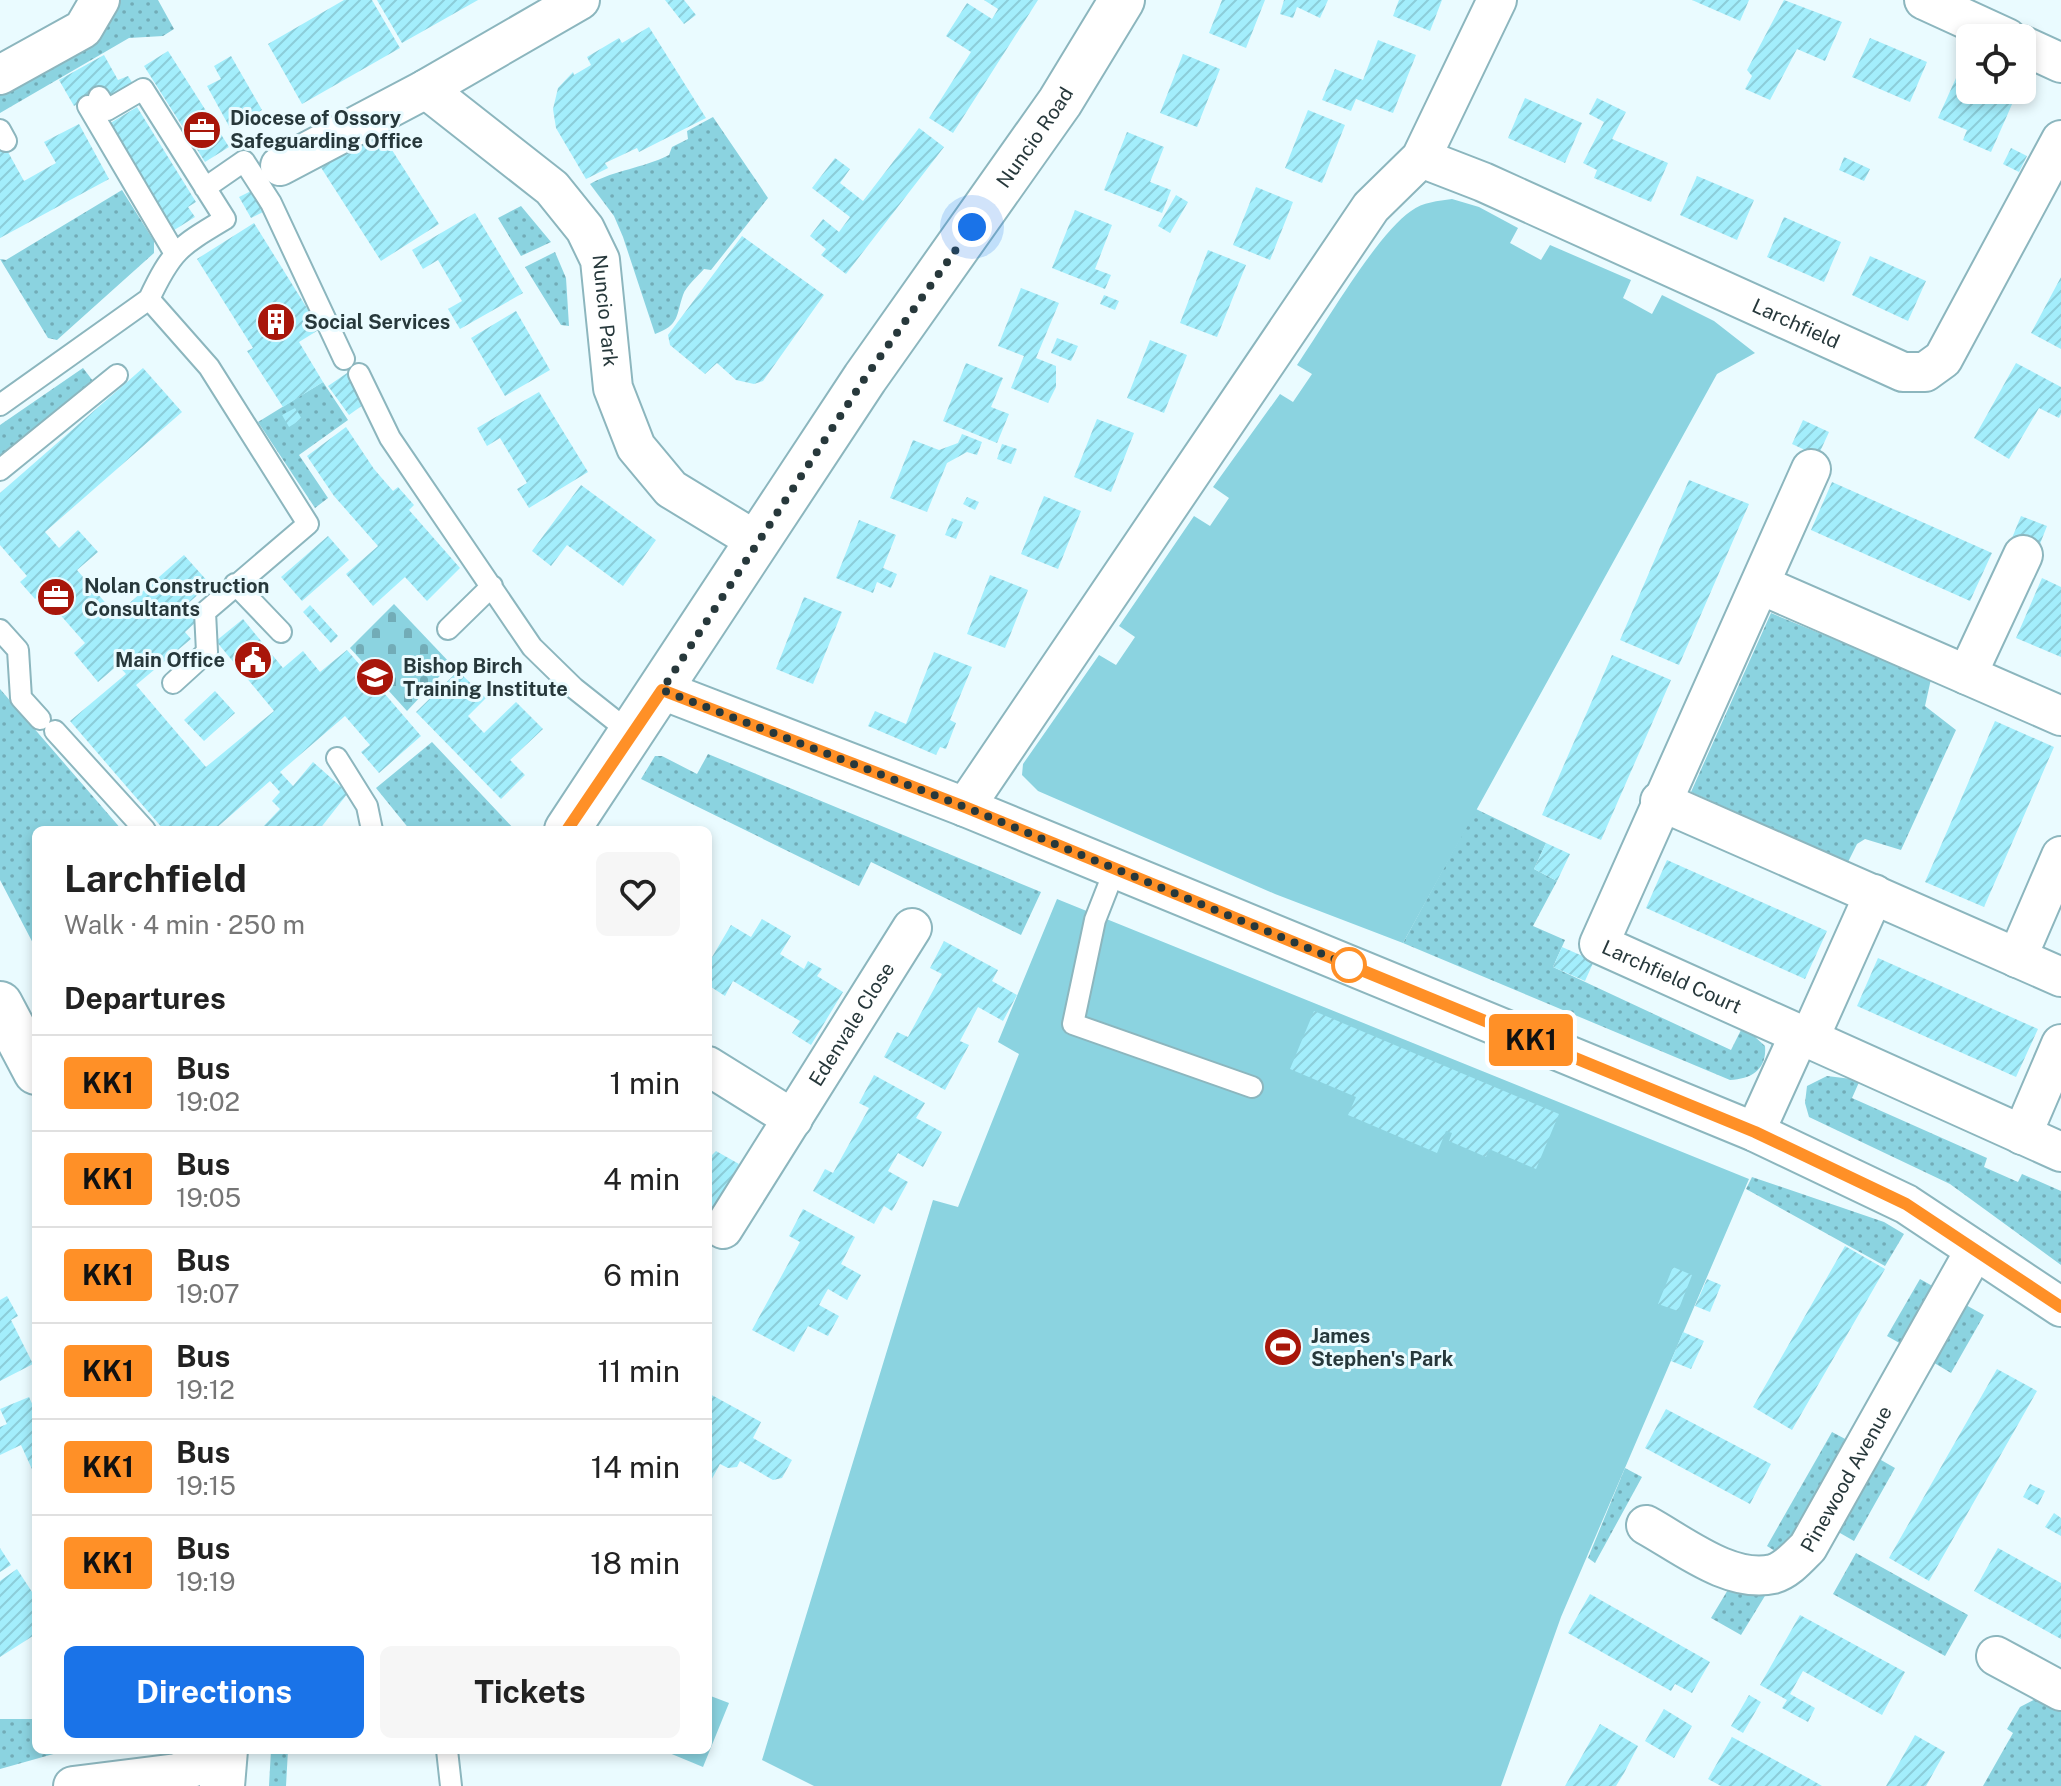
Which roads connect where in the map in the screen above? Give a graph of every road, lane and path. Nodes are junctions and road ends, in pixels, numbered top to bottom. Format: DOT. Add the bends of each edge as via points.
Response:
graph roads {
  1 [pos="100,0"];
  2 [pos="580,0"];
  3 [pos="1122,0"];
  4 [pos="1497,0"];
  5 [pos="1924,0"];
  6 [pos="1976,24"];
  7 [pos="2036,51"];
  8 [pos="2061,63"];
  9 [pos="0,75"];
  10 [pos="426,89"];
  11 [pos="2061,140"];
  12 [pos="1421,158"];
  13 [pos="280,166"];
  14 [pos="205,188"];
  15 [pos="174,252"];
  16 [pos="149,299"];
  17 [pos="344,359"];
  18 [pos="359,374"];
  19 [pos="117,375"];
  20 [pos="0,405"];
  21 [pos="1811,469"];
  22 [pos="0,470"];
  23 [pos="758,542"];
  24 [pos="2023,555"];
  25 [pos="235,584"];
  26 [pos="1761,585"];
  27 [pos="492,586"];
  28 [pos="448,629"];
  29 [pos="0,630"];
  30 [pos="281,632"];
  31 [pos="1967,675"];
  32 [pos="173,683"];
  33 [pos="662,690"];
  34 [pos="2061,716"];
  35 [pos="632,734"];
  36 [pos="337,758"];
  37 [pos="1660,801"];
  38 [pos="965,807"];
  39 [pos="141,826"];
  40 [pos="371,826"];
  41 [pos="570,826"];
  42 [pos="2061,856"];
  43 [pos="1115,869"];
  44 [pos="1874,894"];
  45 [pos="912,928"];
  46 [pos="2017,958"];
  47 [pos="2061,977"];
  48 [pos="0,1004"];
  49 [pos="1804,1037"];
  50 [pos="2061,1044"];
  51 [pos="32,1064"];
  52 [pos="712,1068"];
  53 [pos="1252,1087"];
  54 [pos="793,1119"];
  55 [pos="1755,1132"];
  56 [pos="2022,1135"];
  57 [pos="2061,1152"];
  58 [pos="723,1229"];
  59 [pos="1975,1250"];
  60 [pos="2061,1307"];
  61 [pos="1646,1525"];
  62 [pos="1996,1656"];
  63 [pos="2061,1691"];
  64 [pos="447,1754"];
  65 [pos="224,1764"];
  66 [pos="118,1785"];
  67 [pos="73,1786"];
  68 [pos="451,1786"];
  1 -- 9 [label="street" via="83,29"];
  2 -- 10 [label="street"];
  3 -- 23 [label="street, Nuncio Road" via="1060,102 865,378"];
  4 -- 12 [label="street"];
  5 -- 6 [label="street"];
  7 -- 8 [label="street"];
  10 -- 13 [label="street"];
  10 -- 23 [label="street, Nuncio Park" via="552,188 585,229 600,260 613,388 636,447 671,489"];
  11 -- 12 [label="street, Larchfield" via="1943,359 1925,372 1903,372"];
  12 -- 38 [label="street" via="1371,207"];
  14 -- 15 [label="lane" via="225,219"];
  14 -- 15 [label="lane" via="143,89 107,110 94,102"];
  14 -- 17 [label="lane" via="244,161 271,203"];
  15 -- 16 [label="lane"];
  16 -- 20 [label="lane"];
  16 -- 25 [label="lane" via="209,367 308,524"];
  18 -- 27 [label="lane" via="390,438"];
  19 -- 22 [label="lane"];
  21 -- 26 [label="street, Larchfield Court"];
  23 -- 33 [label="street, Nuncio Road"];
  24 -- 31 [label="street"];
  25 -- 30 [label="lane"];
  25 -- 32 [label="lane" via="205,612 207,652"];
  26 -- 31 [label="street"];
  26 -- 37 [label="street, Larchfield Court"];
  27 -- 28 [label="lane"];
  27 -- 35 [label="lane" via="532,647"];
  29 -- 39 [label="lane" via="18,650 21,698"];
  31 -- 34 [label="street"];
  33 -- 35 [label="street, Nuncio Road"];
  33 -- 38 [label="street"];
  35 -- 41 [label="street, Nuncio Road"];
  36 -- 40 [label="lane" via="367,806"];
  37 -- 44 [label="street"];
  37 -- 49 [label="street, Larchfield Court" via="1599,944"];
  38 -- 43 [label="street"];
  42 -- 46 [label="street"];
  43 -- 53 [label="lane" via="1095,920 1073,1024"];
  43 -- 55 [label="street"];
  44 -- 46 [label="street"];
  44 -- 49 [label="street"];
  45 -- 54 [label="street, Edenvale Close"];
  46 -- 47 [label="street"];
  48 -- 51 [label="street"];
  49 -- 55 [label="street"];
  49 -- 56 [label="street, Larchfield Court"];
  50 -- 56 [label="street"];
  52 -- 54 [label="street"];
  54 -- 58 [label="street, Edenvale Close"];
  55 -- 59 [label="street" via="1906,1204"];
  56 -- 57 [label="street, Larchfield Court"];
  59 -- 60 [label="street"];
  59 -- 61 [label="street, Pinewood Avenue" via="1808,1547 1788,1566 1773,1574 1742,1574"];
  62 -- 63 [label="street"];
  64 -- 68 [label="lane"];
  65 -- 66 [label="street"];
  66 -- 67 [label="street"];
}
